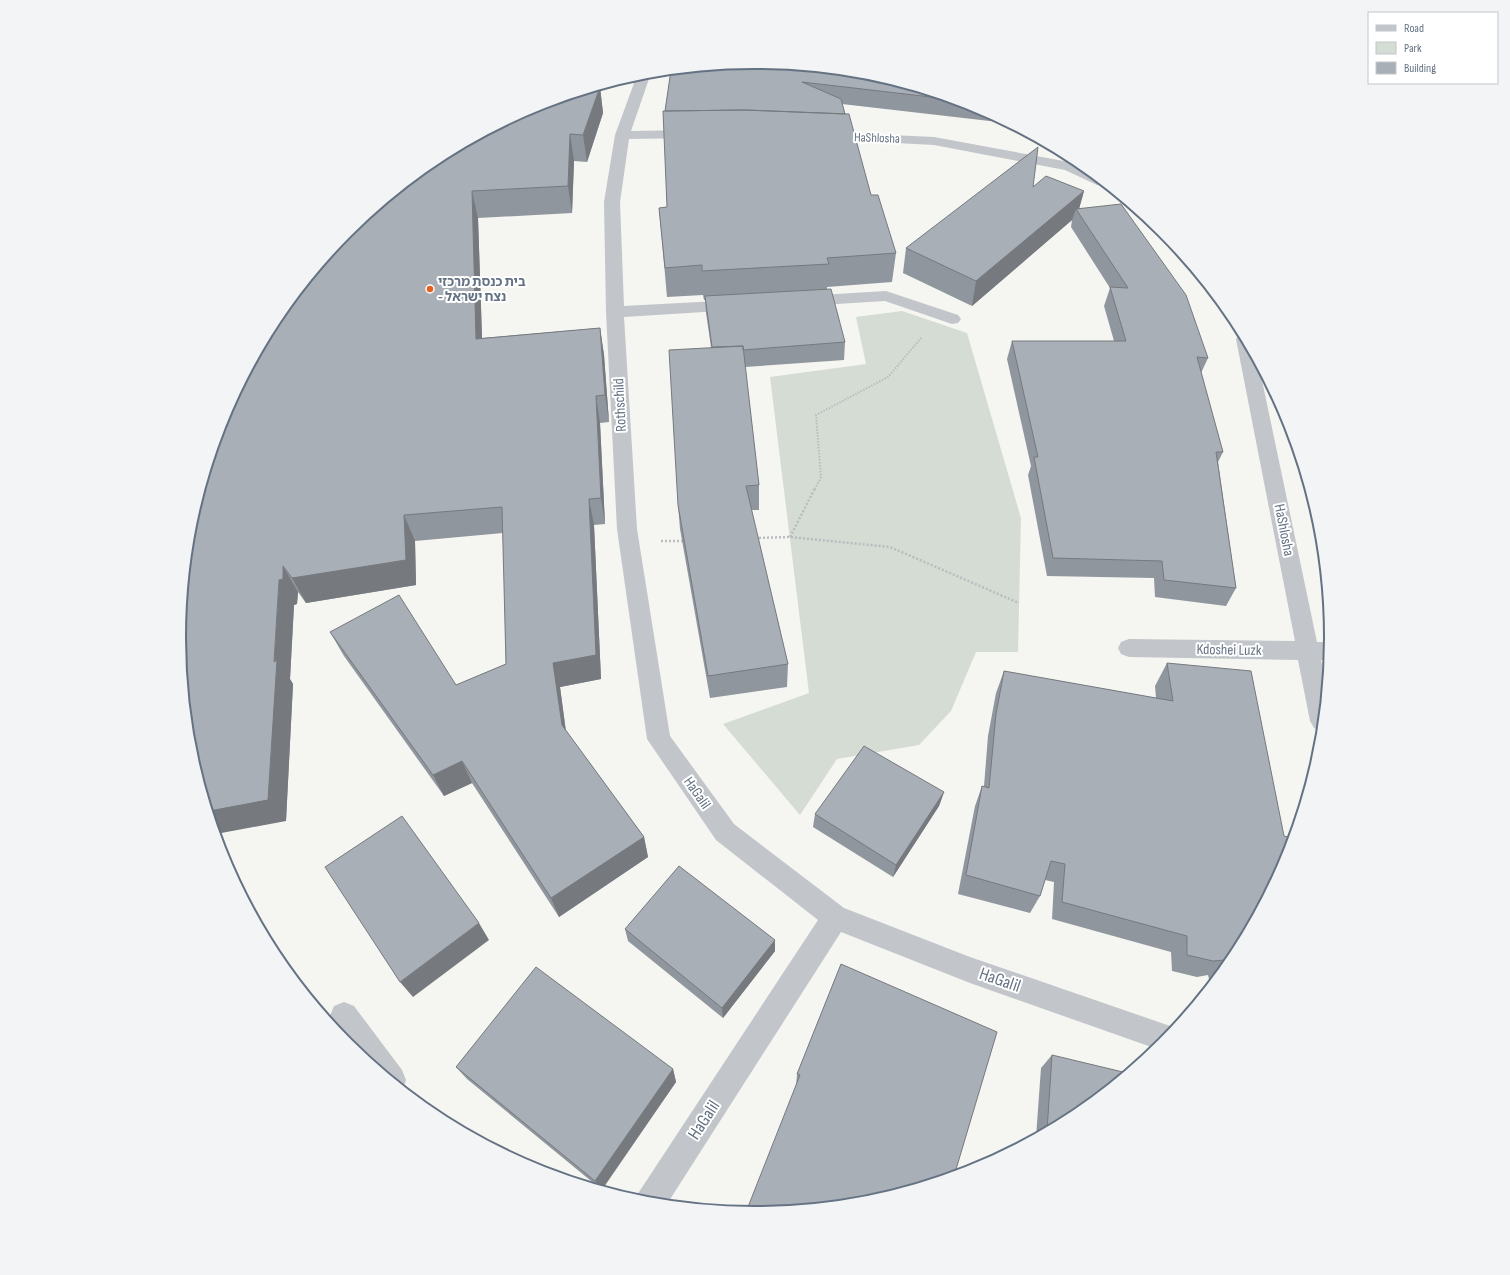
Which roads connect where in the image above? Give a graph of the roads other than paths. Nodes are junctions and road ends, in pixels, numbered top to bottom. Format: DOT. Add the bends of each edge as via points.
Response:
graph roads {
  1 [pos="641,81"];
  2 [pos="706,134"];
  3 [pos="622,135"];
  4 [pos="808,136"];
  5 [pos="1080,171"];
  6 [pos="791,302"];
  7 [pos="751,304"];
  8 [pos="615,312"];
  9 [pos="946,317"];
  10 [pos="1249,357"];
  11 [pos="1129,648"];
  12 [pos="1319,651"];
  13 [pos="1321,691"];
  14 [pos="659,739"];
  15 [pos="835,916"];
  16 [pos="344,1016"];
  17 [pos="1160,1036"];
  18 [pos="382,1067"];
  19 [pos="654,1197"];
  1 -- 3 [label="street, Rothschild"];
  2 -- 3 [label="street"];
  3 -- 8 [label="street, Rothschild" via="612,202"];
  4 -- 5 [label="street, HaShlosha" via="934,141 1069,166"];
  6 -- 9 [label="street" via="886,296"];
  7 -- 8 [label="street"];
  8 -- 14 [label="street, Rothschild" via="629,542"];
  10 -- 12 [label="street, HaShlosha"];
  11 -- 12 [label="street, Kdoshei Luzk"];
  12 -- 13 [label="street, HaShlosha"];
  14 -- 15 [label="street, HaGalil" via="725,832"];
  15 -- 17 [label="street, HaGalil" via="970,970"];
  15 -- 19 [label="street, HaGalil"];
  16 -- 18 [label="street"];
}
